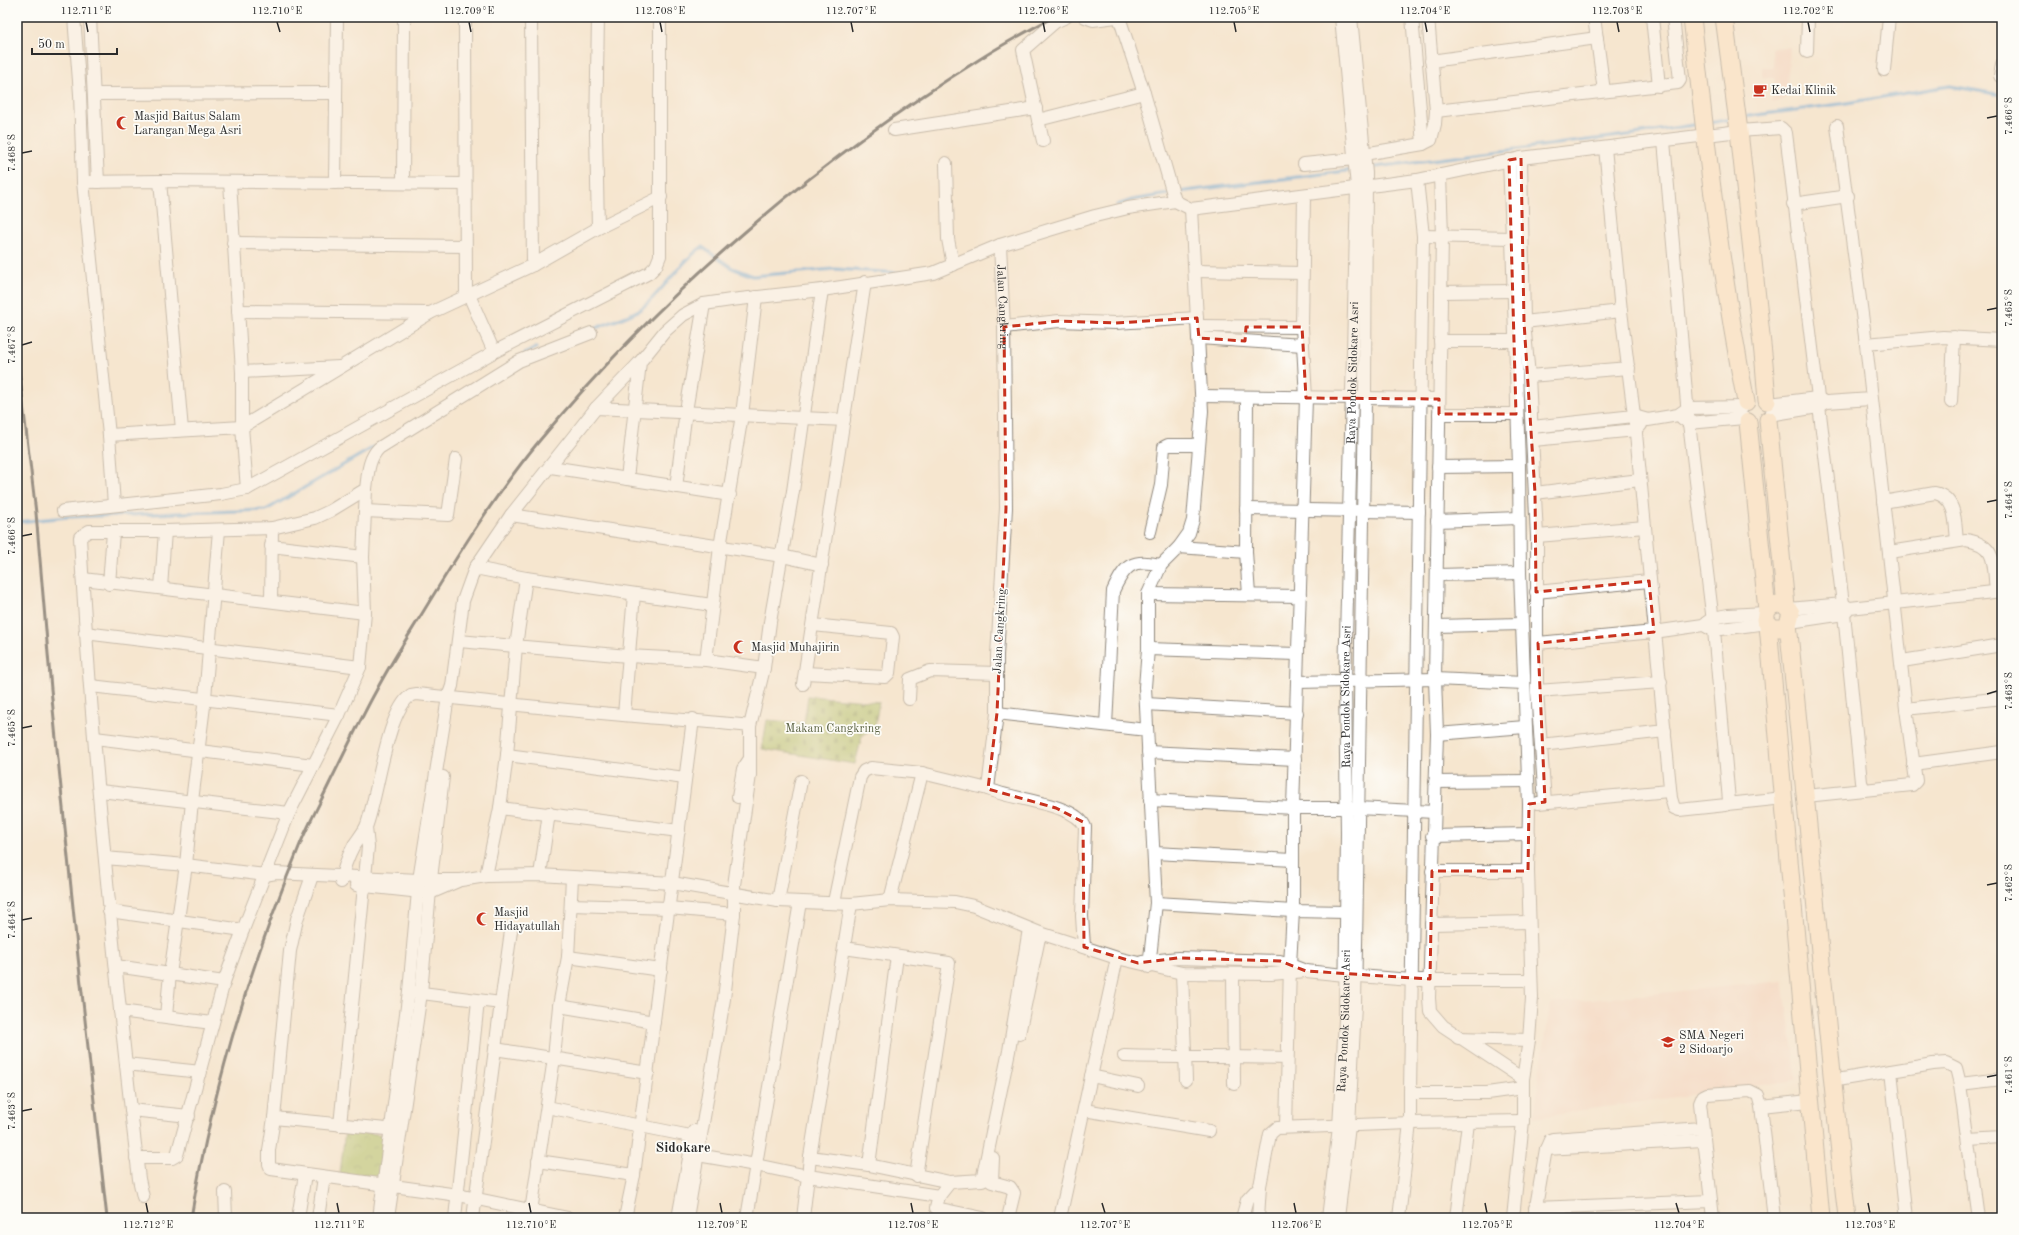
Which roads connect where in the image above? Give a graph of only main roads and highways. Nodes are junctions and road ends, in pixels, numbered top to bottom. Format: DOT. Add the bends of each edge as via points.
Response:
graph roads {
  1 [pos="1692,17"];
  2 [pos="1724,17"];
  3 [pos="1768,410"];
  4 [pos="1745,412"];
  5 [pos="1788,615"];
  6 [pos="1767,618"];
  7 [pos="1822,973"];
  8 [pos="1799,975"];
  9 [pos="1821,1218"];
  10 [pos="1847,1218"];
  1 -- 4 [label="main road" via="1703,123"];
  2 -- 3 [label="main road"];
  3 -- 4 [label="main road" via="1756,397"];
  3 -- 4 [label="main road" via="1758,425"];
  3 -- 5 [label="main road"];
  4 -- 6 [label="main road"];
  5 -- 6 [label="main road" via="1779,629"];
  5 -- 6 [label="main road" via="1776,604"];
  5 -- 7 [label="main road"];
  6 -- 8 [label="main road"];
  7 -- 8 [label="main road"];
  7 -- 10 [label="main road"];
  8 -- 9 [label="main road"];
}
